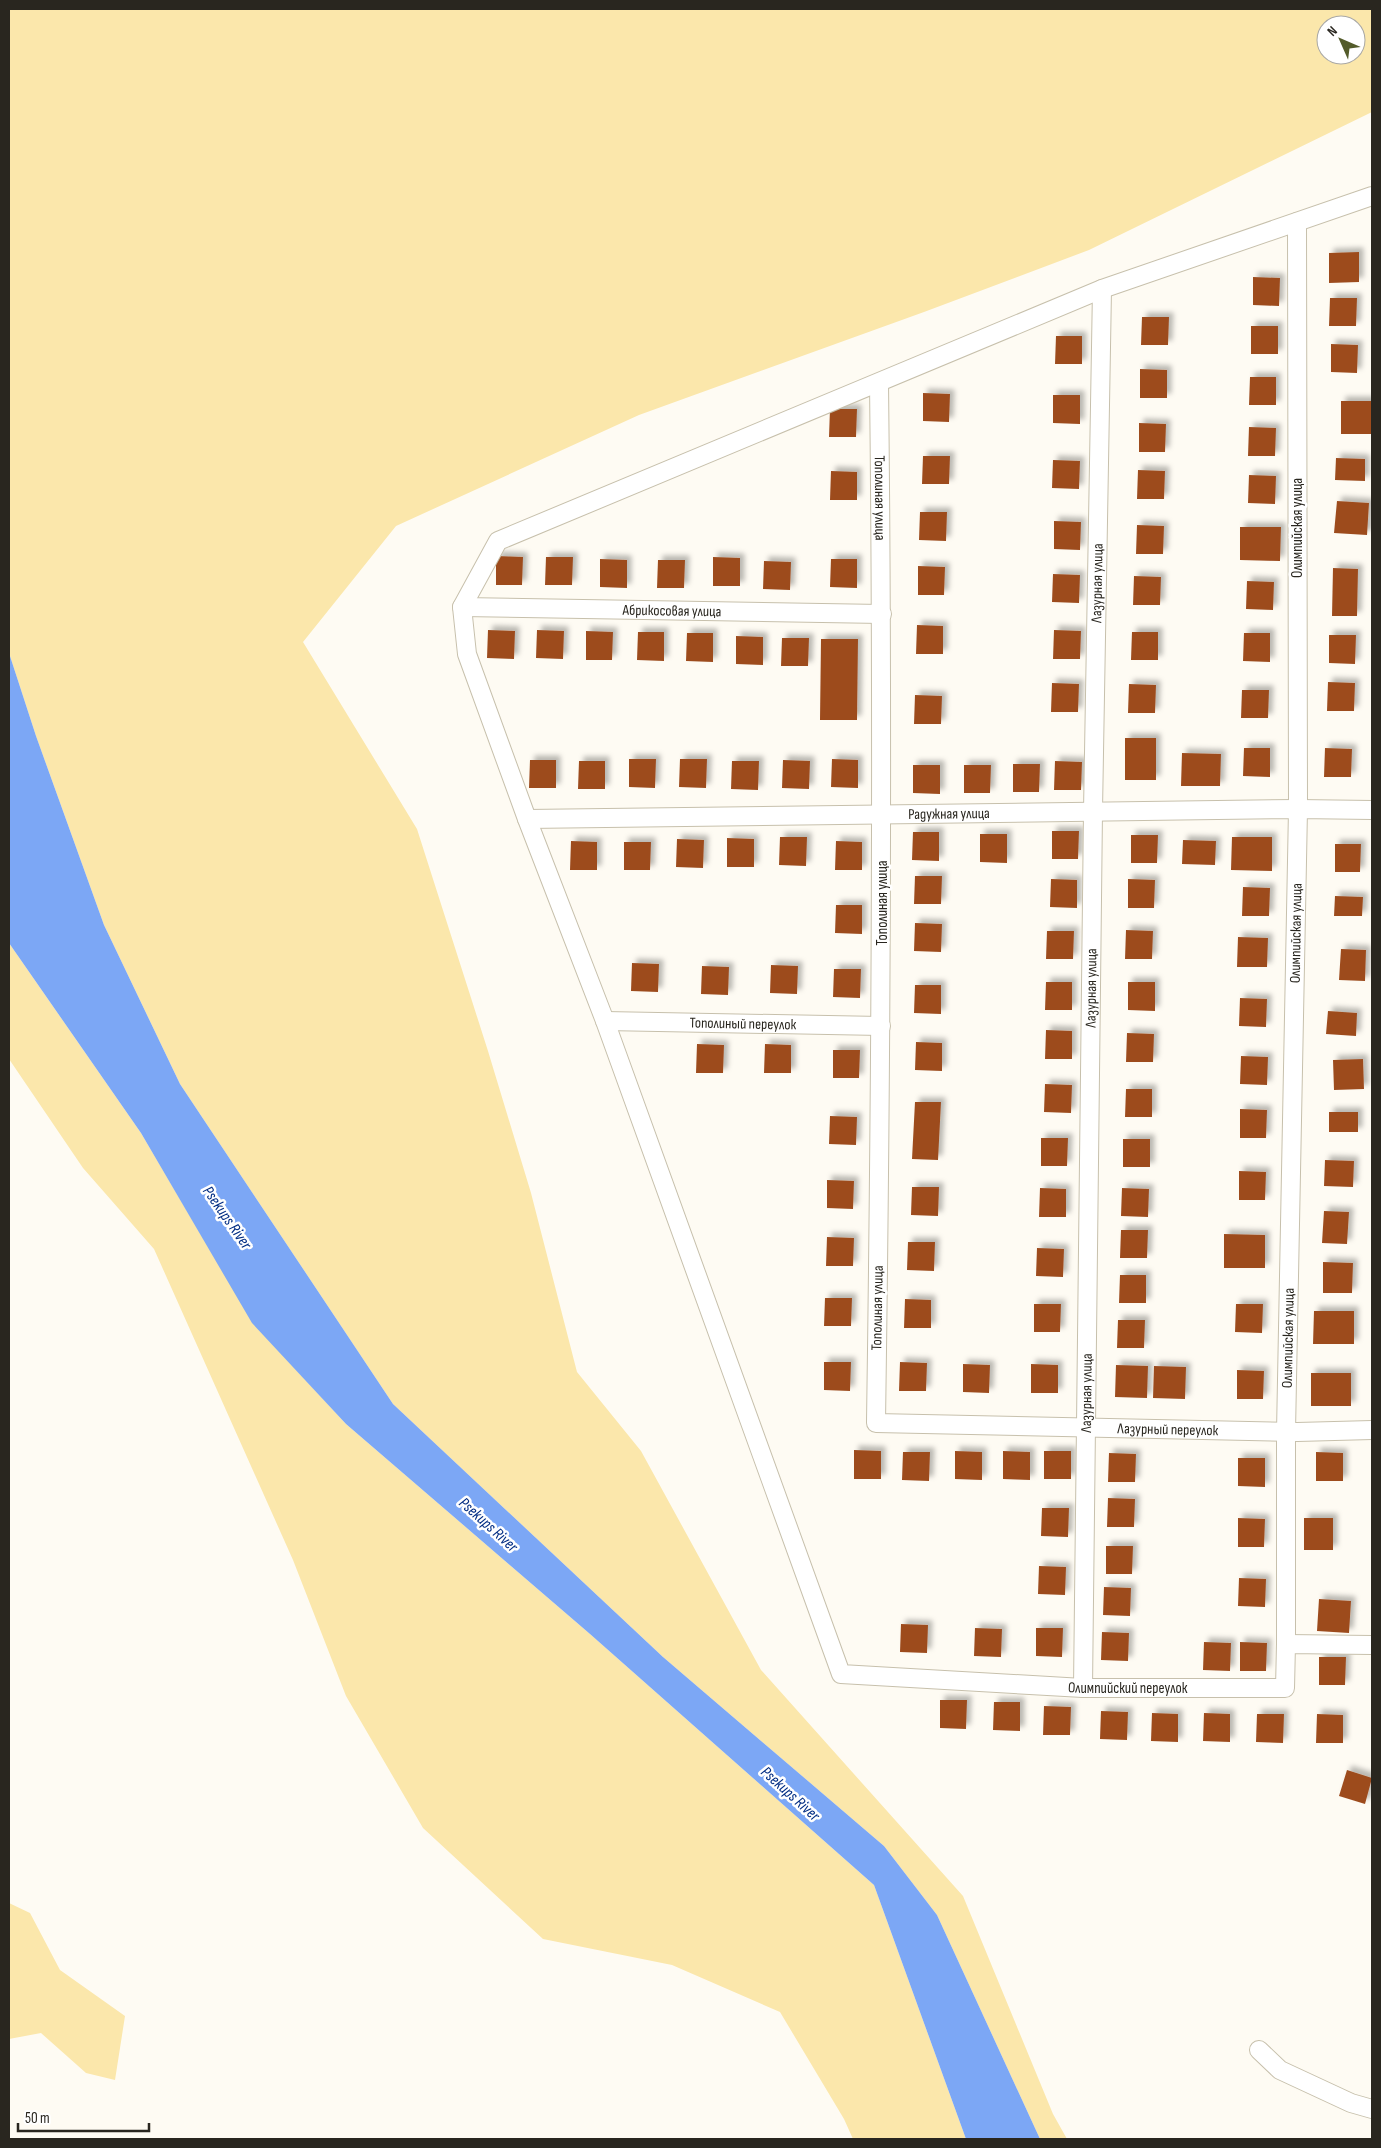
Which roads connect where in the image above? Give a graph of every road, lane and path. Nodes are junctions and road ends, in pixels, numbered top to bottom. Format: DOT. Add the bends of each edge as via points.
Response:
graph roads {
  1 [pos="1372,196"];
  2 [pos="1297,222"];
  3 [pos="1102,289"];
  4 [pos="879,382"];
  5 [pos="462,607"];
  6 [pos="882,614"];
  7 [pos="1298,809"];
  8 [pos="1372,810"];
  9 [pos="1093,811"];
  10 [pos="882,814"];
  11 [pos="527,819"];
  12 [pos="605,1021"];
  13 [pos="881,1026"];
  14 [pos="876,1422"];
  15 [pos="1087,1428"];
  16 [pos="1372,1430"];
  17 [pos="1286,1432"];
  18 [pos="1286,1644"];
  19 [pos="1372,1645"];
  20 [pos="1083,1688"];
  21 [pos="1259,2050"];
  22 [pos="1372,2109"];
  1 -- 2 [label="street"];
  2 -- 3 [label="street"];
  2 -- 7 [label="street, Олимпийская улица"];
  3 -- 4 [label="street"];
  3 -- 9 [label="street, Лазурная улица"];
  4 -- 5 [label="street" via="498,541"];
  4 -- 6 [label="street, Тополиная улица"];
  5 -- 6 [label="street, Абрикосовая улица"];
  5 -- 11 [label="street" via="467,654"];
  6 -- 10 [label="street, Тополиная улица"];
  7 -- 8 [label="street, Радужная улица"];
  7 -- 9 [label="street, Радужная улица"];
  7 -- 17 [label="street, Олимпийская улица"];
  9 -- 10 [label="street, Радужная улица"];
  9 -- 15 [label="street, Лазурная улица"];
  10 -- 11 [label="street, Радужная улица"];
  10 -- 13 [label="street, Тополиная улица"];
  11 -- 12 [label="street"];
  12 -- 13 [label="street, Тополиный переулок"];
  12 -- 20 [label="street, Олимпийский переулок" via="841,1674"];
  13 -- 14 [label="street, Тополиная улица"];
  14 -- 15 [label="street, Лазурный переулок"];
  15 -- 17 [label="street, Лазурный переулок"];
  15 -- 20 [label="street, Лазурная улица"];
  16 -- 17 [label="street, Лазурный переулок"];
  17 -- 18 [label="street, Олимпийская улица"];
  18 -- 19 [label="street"];
  18 -- 20 [label="street, Олимпийский переулок" via="1285,1688"];
  21 -- 22 [label="street" via="1280,2070 1351,2103"];
}
